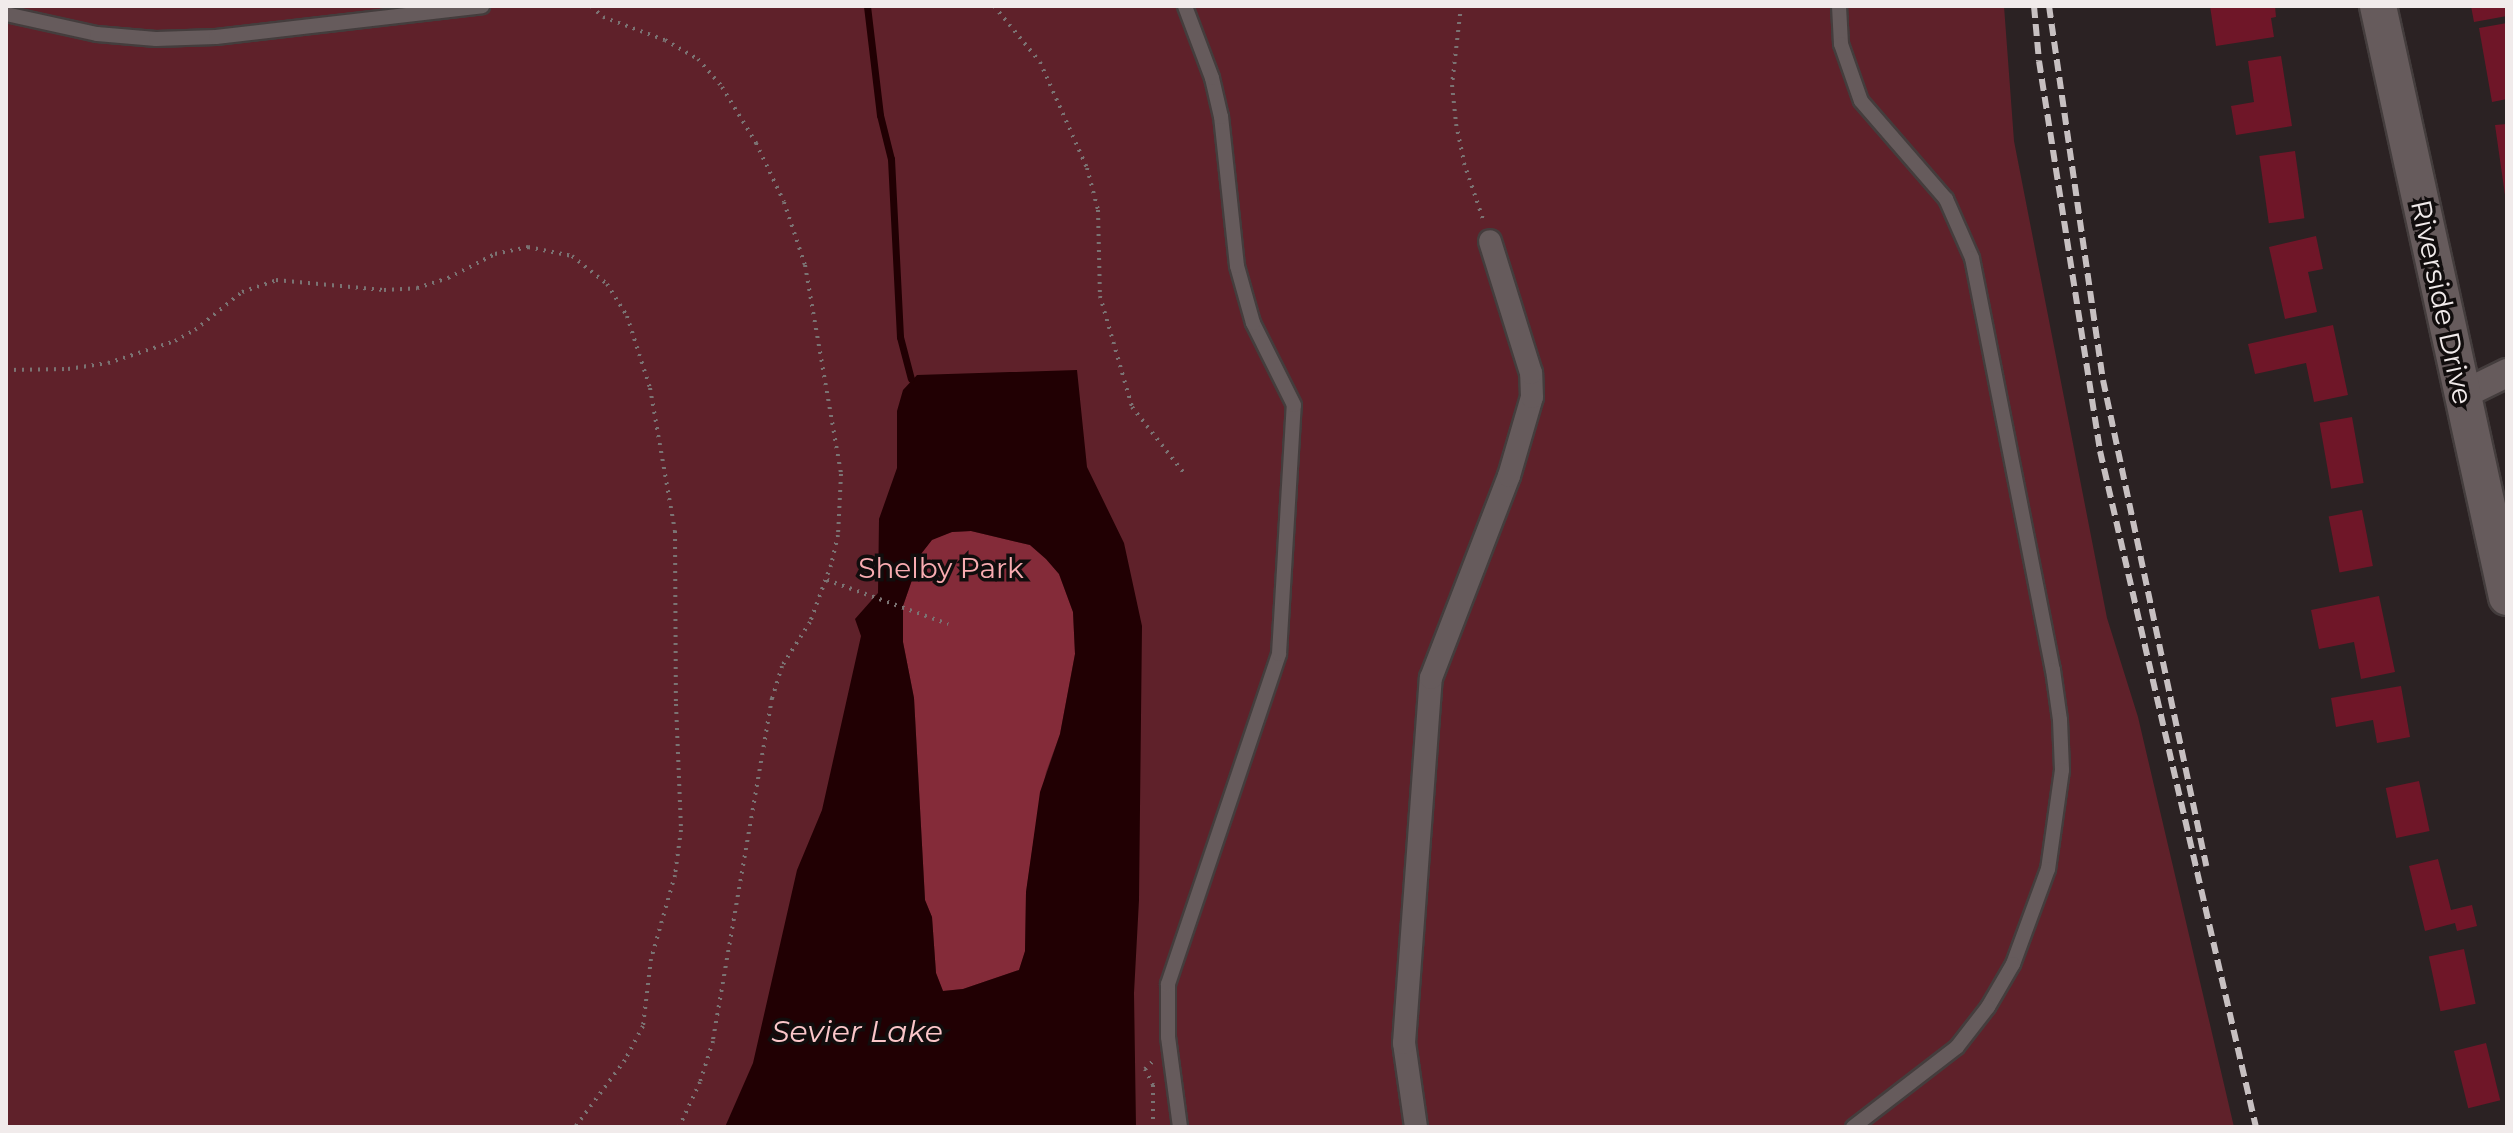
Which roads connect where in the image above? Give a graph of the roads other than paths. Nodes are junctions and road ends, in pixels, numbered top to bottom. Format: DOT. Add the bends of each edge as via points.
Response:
graph roads {
  1 [pos="482,6"];
  2 [pos="1185,6"];
  3 [pos="1839,6"];
  4 [pos="2378,6"];
  5 [pos="6,14"];
  6 [pos="1490,241"];
  7 [pos="2507,373"];
  8 [pos="2462,395"];
  9 [pos="2507,597"];
  10 [pos="1180,1127"];
  11 [pos="1416,1127"];
  12 [pos="1853,1127"];
  1 -- 5 [label="lane" via="216,37 156,39 97,34"];
  2 -- 10 [label="lane" via="1221,117 1237,266 1253,323 1294,405 1279,654 1168,984 1168,1037"];
  3 -- 12 [label="lane" via="1841,44 1861,101 1946,199 1972,258 2053,670 2062,770 2048,869 2013,964 1988,1007 1957,1047"];
  4 -- 8 [label="street, Riverside Drive"];
  6 -- 11 [label="street" via="1531,373 1532,397 1509,476 1431,678 1404,1043"];
  7 -- 8 [label="street"];
  8 -- 9 [label="street, Riverside Drive"];
}
